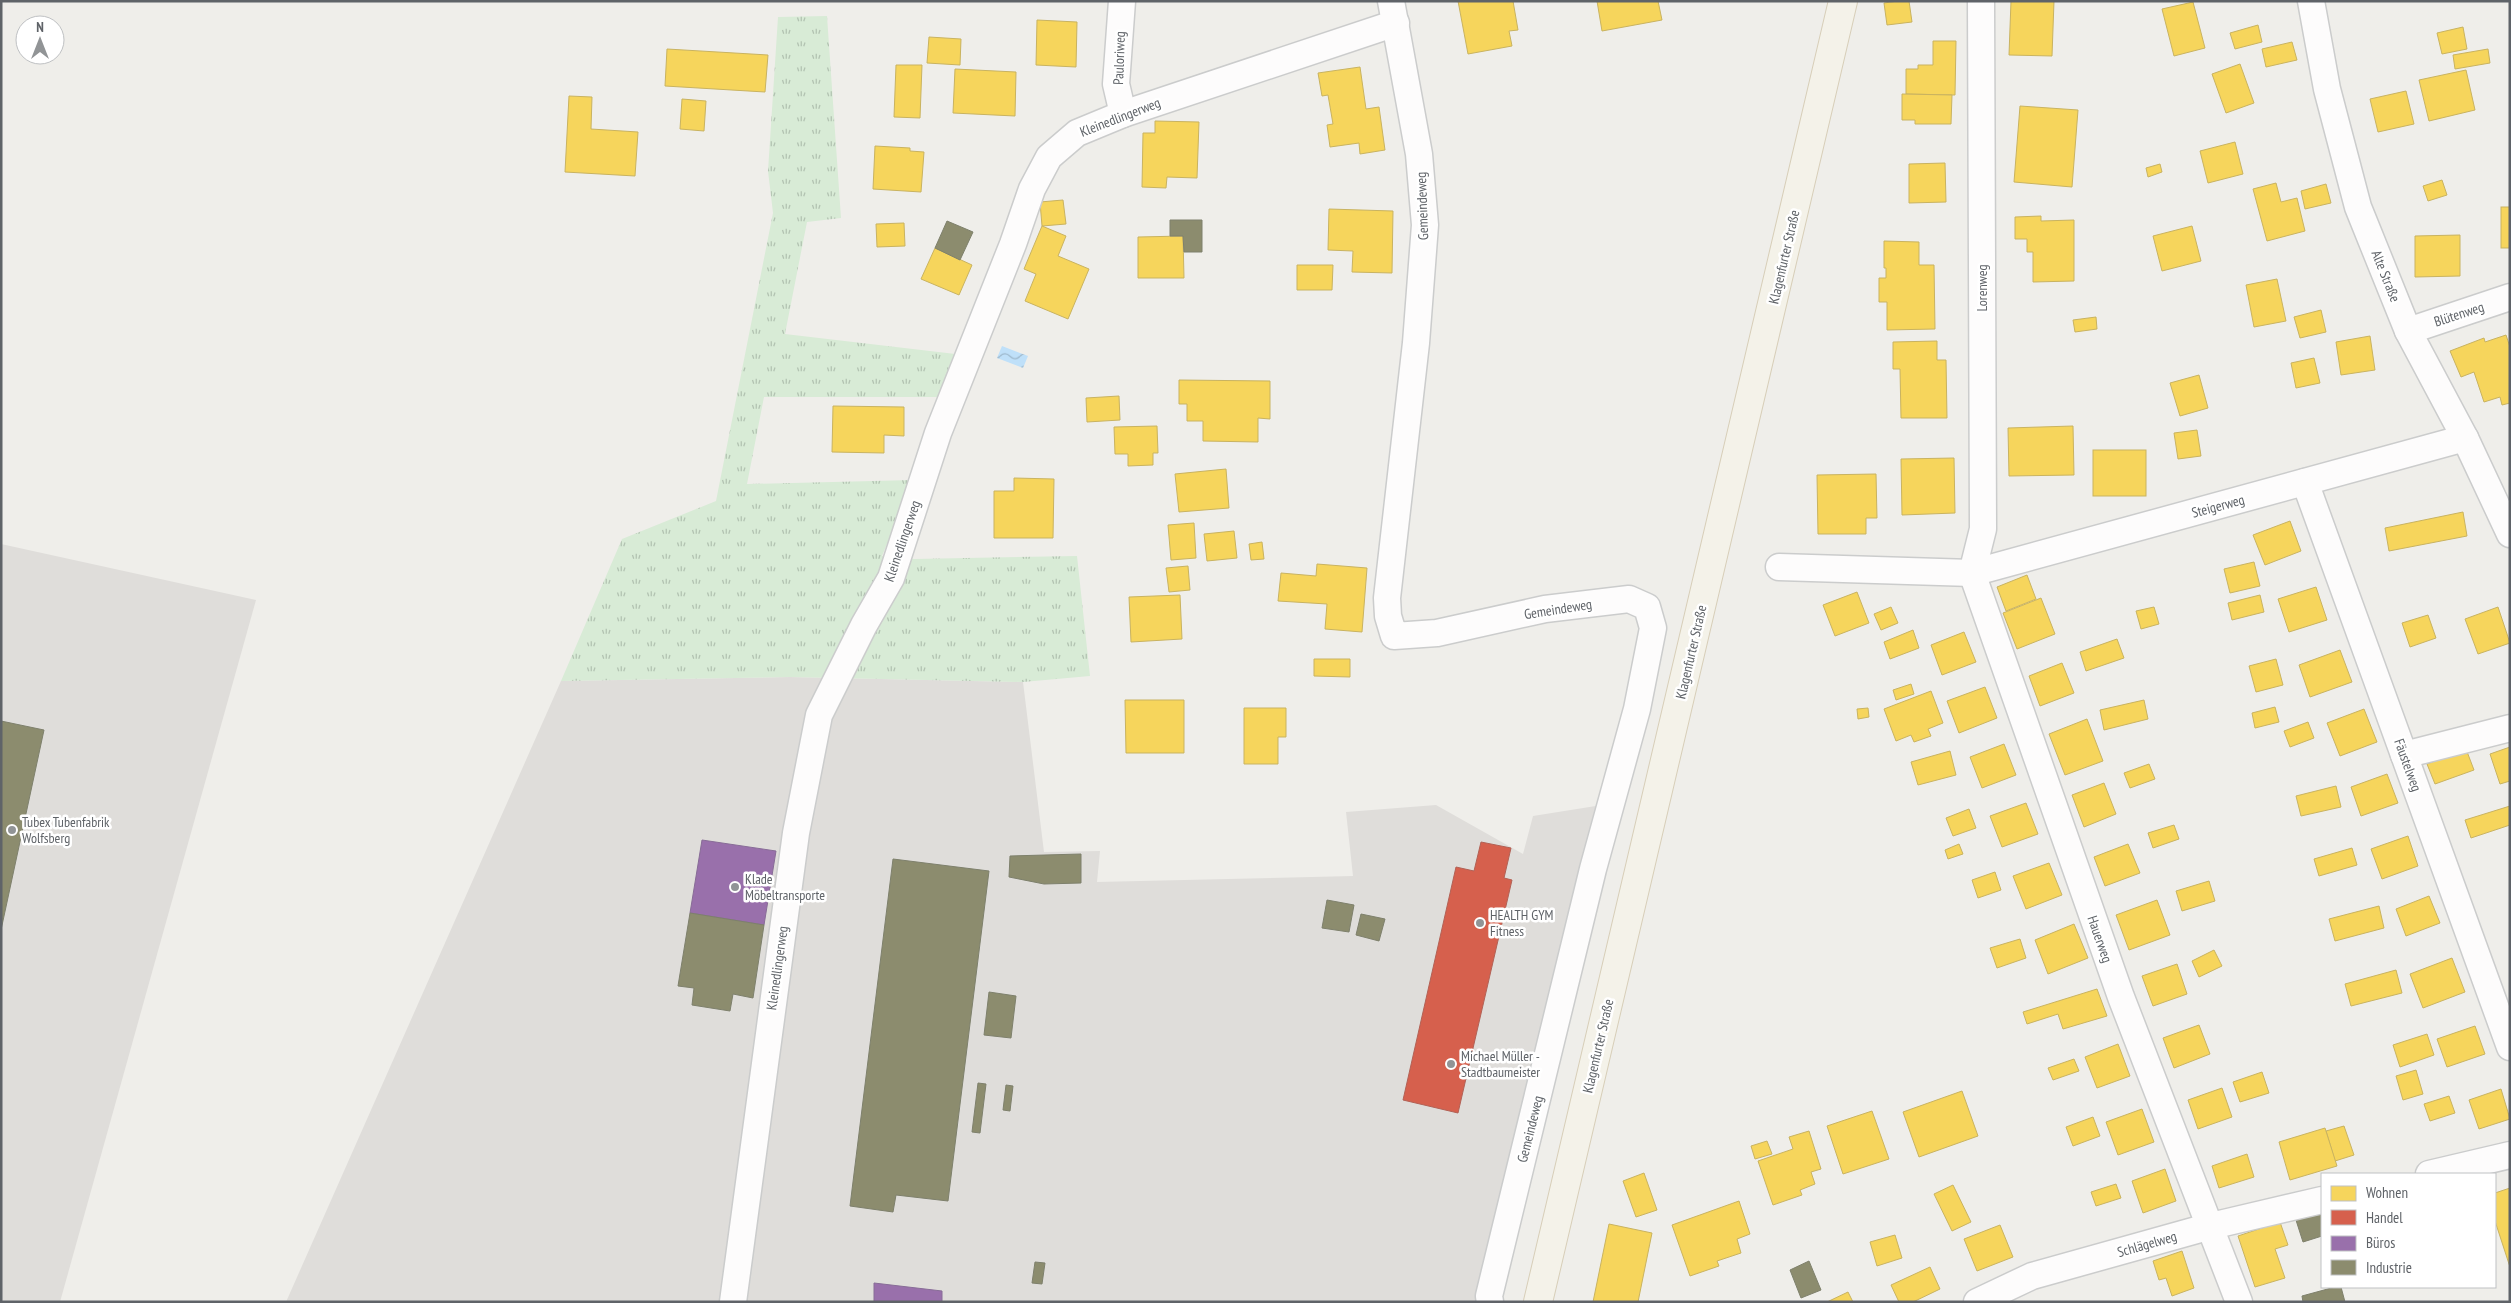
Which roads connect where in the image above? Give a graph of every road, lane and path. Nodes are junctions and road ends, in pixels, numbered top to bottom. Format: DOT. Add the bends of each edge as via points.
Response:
graph roads {
  1 [pos="1122,1"];
  2 [pos="1843,1"];
  3 [pos="1981,1"];
  4 [pos="2311,1"];
  5 [pos="1393,12"];
  6 [pos="1123,114"];
  7 [pos="2510,297"];
  8 [pos="2408,331"];
  9 [pos="2465,438"];
  10 [pos="2305,482"];
  11 [pos="2510,534"];
  12 [pos="1779,567"];
  13 [pos="1972,572"];
  14 [pos="2510,728"];
  15 [pos="2404,755"];
  16 [pos="2510,1047"];
  17 [pos="2510,1155"];
  18 [pos="2433,1173"];
  19 [pos="2321,1200"];
  20 [pos="2211,1226"];
  21 [pos="733,1302"];
  22 [pos="1490,1302"];
  23 [pos="1538,1302"];
  24 [pos="1977,1302"];
  25 [pos="2238,1302"];
  1 -- 6 [label="street, Pauloriweg" via="1116,84"];
  2 -- 23 [label="main road, Klagenfurter Straße"];
  3 -- 13 [label="street, Lorenweg" via="1983,529"];
  4 -- 8 [label="street, Alte Straße" via="2327,88 2358,207"];
  5 -- 6 [label="street, Kleinedlingerweg"];
  5 -- 22 [label="street, Gemeindeweg" via="1419,154 1425,225 1416,343 1387,598 1394,636 1437,633 1545,610 1630,598 1647,607 1653,628 1637,709 1591,879 1488,1296"];
  6 -- 21 [label="street, Kleinedlingerweg" via="1077,133 1062,144 1049,158 1032,189 938,433 891,578 818,715 796,833"];
  7 -- 8 [label="street, Blütenweg"];
  8 -- 9 [label="street, Alte Straße"];
  9 -- 10 [label="street, Steigerweg"];
  9 -- 11 [label="street, Alte Straße"];
  10 -- 13 [label="street, Steigerweg"];
  10 -- 15 [label="street, Fäustelweg"];
  12 -- 13 [label="street, Steigerweg"];
  13 -- 20 [label="street, Hauerweg" via="2121,997"];
  14 -- 15 [label="street"];
  15 -- 16 [label="street, Fäustelweg"];
  17 -- 18 [label="street"];
  19 -- 20 [label="street, Schlägelweg"];
  20 -- 24 [label="street, Schlägelweg" via="2032,1276"];
  20 -- 25 [label="street, Hauerweg"];
}
